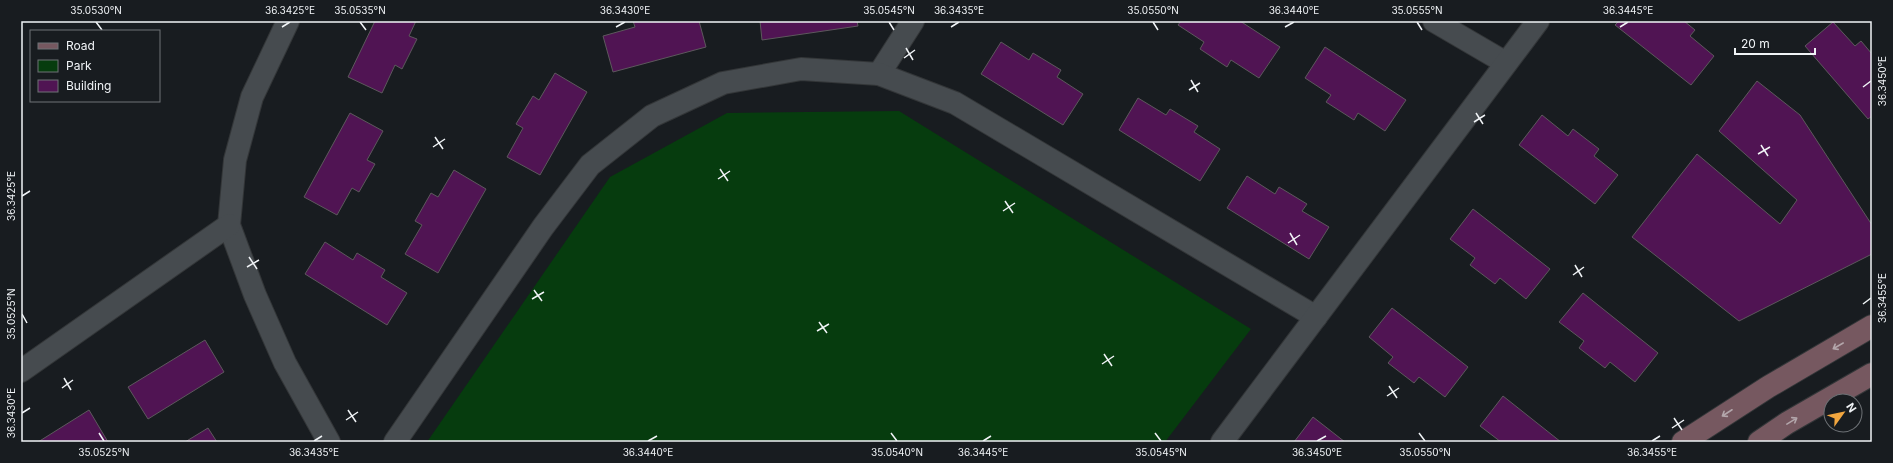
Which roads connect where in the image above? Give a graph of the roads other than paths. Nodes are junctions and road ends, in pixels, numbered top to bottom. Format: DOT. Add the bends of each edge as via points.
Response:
graph roads {
  1 [pos="288,21"];
  2 [pos="914,21"];
  3 [pos="1434,21"];
  4 [pos="1538,21"];
  5 [pos="1506,63"];
  6 [pos="879,74"];
  7 [pos="228,226"];
  8 [pos="1316,317"];
  9 [pos="1872,326"];
  10 [pos="21,371"];
  11 [pos="1872,374"];
  12 [pos="329,442"];
  13 [pos="394,442"];
  14 [pos="1222,442"];
  15 [pos="1683,442"];
  16 [pos="1759,442"];
  1 -- 7 [label="street" via="252,97 235,160"];
  2 -- 6 [label="street"];
  3 -- 5 [label="street"];
  4 -- 5 [label="street"];
  5 -- 8 [label="street"];
  6 -- 8 [label="street" via="955,103"];
  6 -- 13 [label="street" via="801,69 723,83 652,116 590,165 543,227"];
  7 -- 10 [label="street"];
  7 -- 12 [label="street" via="285,363"];
  8 -- 14 [label="street"];
  9 -- 15 [label="street, one-way" via="1768,387"];
  16 -- 11 [label="street, one-way"];
}
